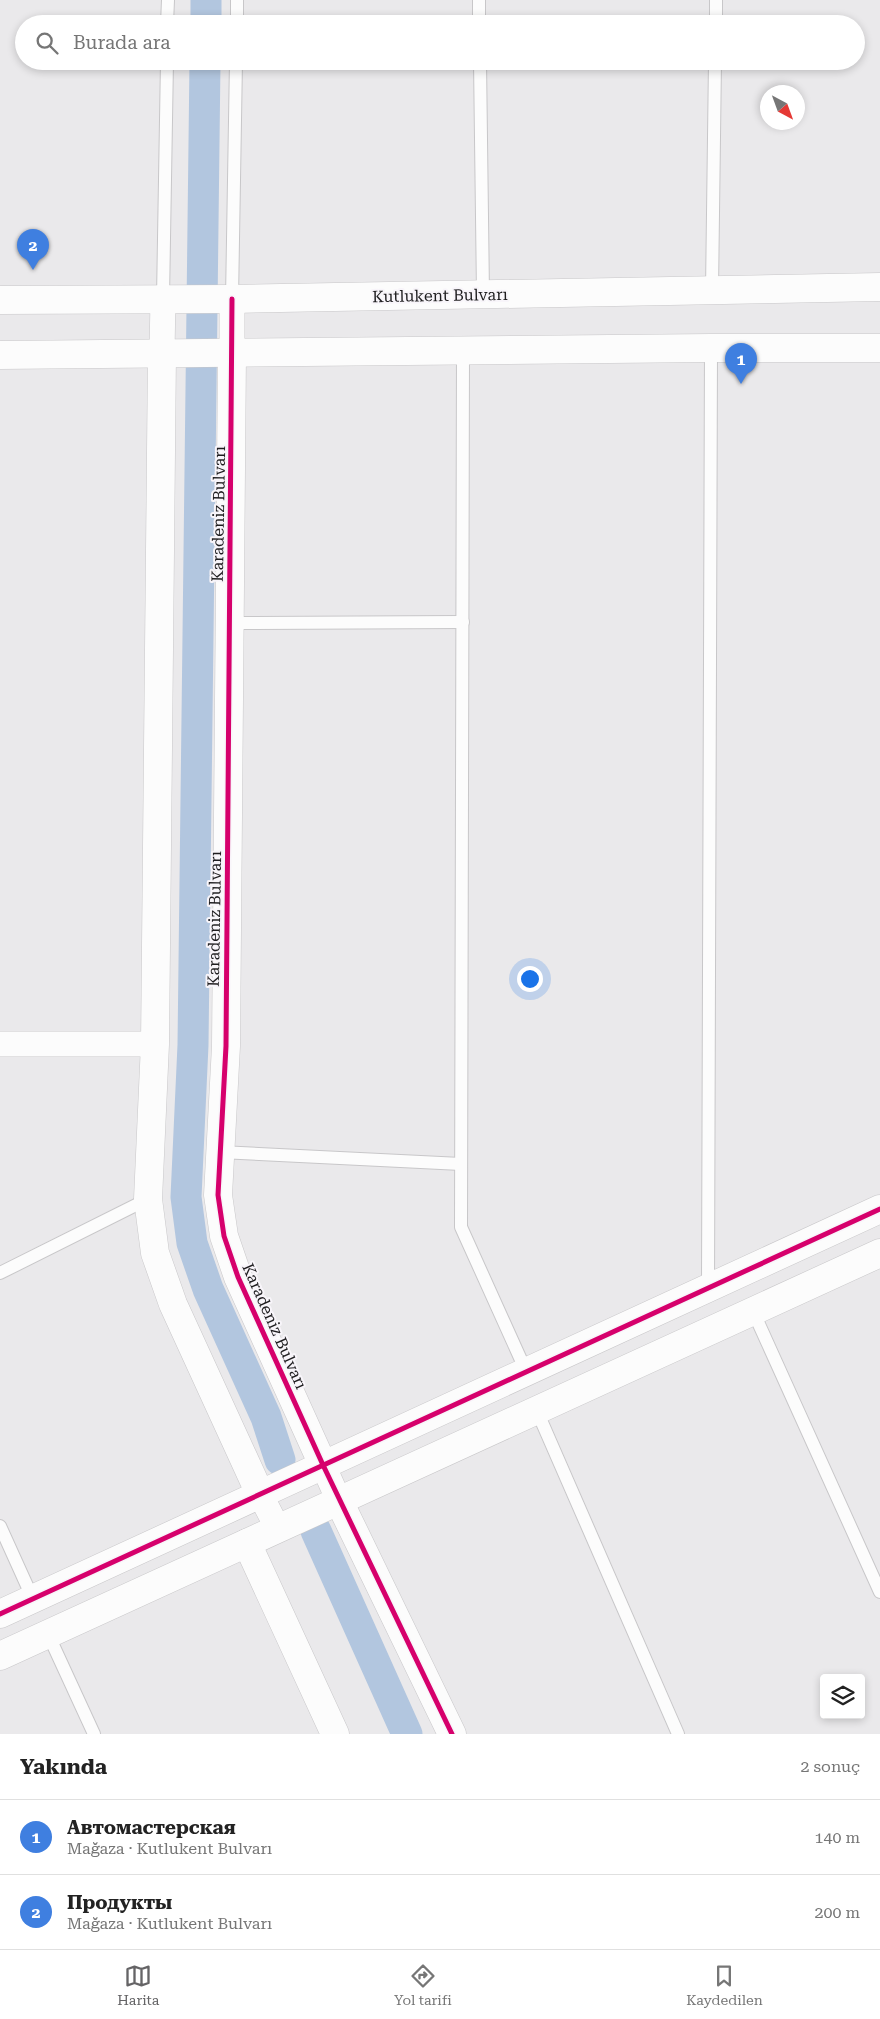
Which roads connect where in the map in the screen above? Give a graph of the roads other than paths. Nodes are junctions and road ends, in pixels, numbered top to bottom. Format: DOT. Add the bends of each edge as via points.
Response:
graph roads {
  1 [pos="168,0"];
  2 [pos="237,0"];
  3 [pos="479,0"];
  4 [pos="716,0"];
  5 [pos="167,15"];
  6 [pos="237,15"];
  7 [pos="480,15"];
  8 [pos="716,15"];
  9 [pos="167,70"];
  10 [pos="236,70"];
  11 [pos="480,70"];
  12 [pos="716,70"];
  13 [pos="880,287"];
  14 [pos="712,290"];
  15 [pos="483,294"];
  16 [pos="163,298"];
  17 [pos="232,299"];
  18 [pos="0,300"];
  19 [pos="711,348"];
  20 [pos="880,348"];
  21 [pos="463,350"];
  22 [pos="162,353"];
  23 [pos="232,353"];
  24 [pos="0,355"];
  25 [pos="462,622"];
  26 [pos="230,623"];
  27 [pos="0,1044"];
  28 [pos="155,1044"];
  29 [pos="220,1152"];
  30 [pos="461,1164"];
  31 [pos="148,1199"];
  32 [pos="880,1209"];
  33 [pos="880,1253"];
  34 [pos="0,1273"];
  35 [pos="708,1288"];
  36 [pos="753,1311"];
  37 [pos="526,1371"];
  38 [pos="537,1411"];
  39 [pos="322,1465"];
  40 [pos="260,1494"];
  41 [pos="339,1501"];
  42 [pos="0,1526"];
  43 [pos="278,1529"];
  44 [pos="247,1543"];
  45 [pos="880,1592"];
  46 [pos="34,1599"];
  47 [pos="0,1614"];
  48 [pos="48,1634"];
  49 [pos="0,1656"];
  50 [pos="94,1734"];
  51 [pos="335,1734"];
  52 [pos="452,1734"];
  53 [pos="678,1734"];
  1 -- 5 [label="lane"];
  2 -- 6 [label="lane"];
  3 -- 7 [label="lane"];
  4 -- 8 [label="lane"];
  9 -- 16 [label="lane"];
  10 -- 17 [label="lane"];
  11 -- 15 [label="lane"];
  12 -- 14 [label="lane"];
  13 -- 14 [label="street, Kutlukent Bulvarı"];
  14 -- 15 [label="street, Kutlukent Bulvarı"];
  15 -- 17 [label="street, Kutlukent Bulvarı"];
  16 -- 17 [label="street, Kutlukent Bulvarı"];
  16 -- 18 [label="street, Kutlukent Bulvarı"];
  16 -- 22 [label="street"];
  17 -- 23 [label="street"];
  19 -- 20 [label="street"];
  19 -- 21 [label="street"];
  19 -- 35 [label="lane"];
  21 -- 23 [label="street"];
  21 -- 25 [label="lane"];
  22 -- 23 [label="street"];
  22 -- 24 [label="street"];
  22 -- 28 [label="street"];
  23 -- 26 [label="street, Karadeniz Bulvarı"];
  25 -- 26 [label="lane"];
  25 -- 30 [label="lane"];
  26 -- 29 [label="street, Karadeniz Bulvarı" via="226,1046"];
  27 -- 28 [label="street"];
  28 -- 31 [label="street"];
  29 -- 30 [label="lane"];
  29 -- 39 [label="street, Karadeniz Bulvarı" via="218,1195 224,1236 238,1277"];
  30 -- 37 [label="lane" via="461,1227"];
  31 -- 34 [label="lane"];
  31 -- 40 [label="street" via="155,1252 173,1304"];
  32 -- 35 [label="street"];
  33 -- 36 [label="street"];
  35 -- 37 [label="street"];
  36 -- 38 [label="street"];
  36 -- 45 [label="lane"];
  37 -- 39 [label="street"];
  38 -- 41 [label="street"];
  38 -- 53 [label="lane"];
  39 -- 40 [label="street"];
  39 -- 41 [label="street"];
  40 -- 43 [label="street"];
  40 -- 46 [label="street"];
  41 -- 43 [label="street"];
  41 -- 52 [label="street"];
  42 -- 46 [label="lane"];
  43 -- 44 [label="street"];
  44 -- 48 [label="street"];
  44 -- 51 [label="street"];
  46 -- 47 [label="street"];
  48 -- 49 [label="street"];
  48 -- 50 [label="lane"];
}
